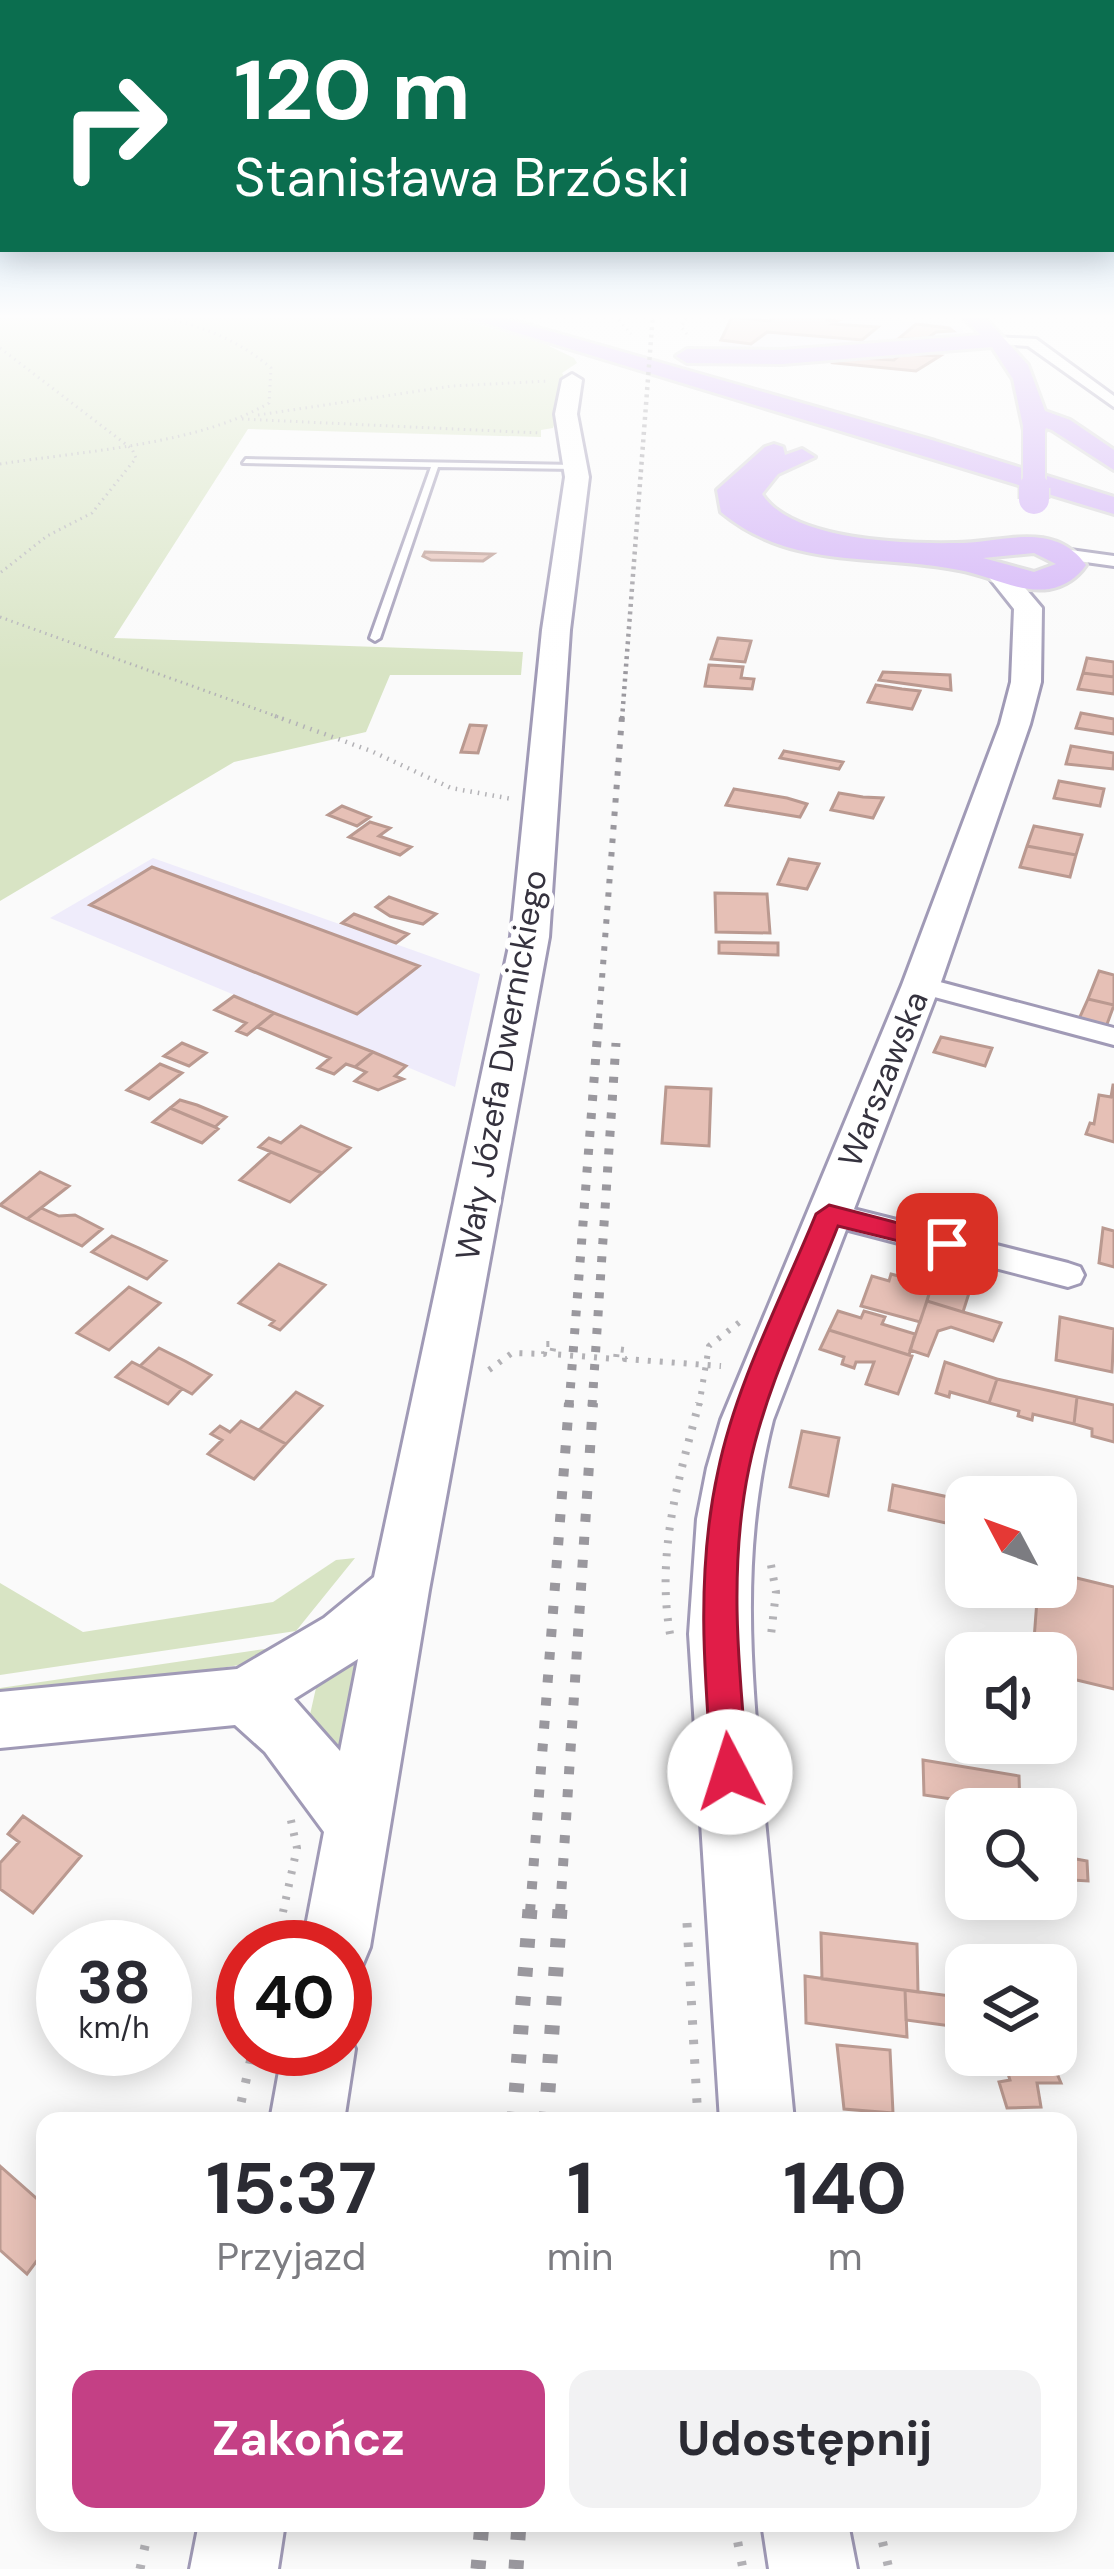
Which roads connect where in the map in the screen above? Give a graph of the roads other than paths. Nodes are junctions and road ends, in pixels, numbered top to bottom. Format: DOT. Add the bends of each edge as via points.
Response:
graph roads {
  1 [pos="504,433"];
  2 [pos="588,433"];
  3 [pos="762,433"];
  4 [pos="820,433"];
  5 [pos="923,433"];
  6 [pos="1033,433"];
  7 [pos="1073,433"];
  8 [pos="805,444"];
  9 [pos="246,461"];
  10 [pos="1114,462"];
  11 [pos="983,464"];
  12 [pos="435,465"];
  13 [pos="1114,489"];
  14 [pos="1114,506"];
  15 [pos="924,548"];
  16 [pos="1027,553"];
  17 [pos="1114,564"];
  18 [pos="376,638"];
  19 [pos="921,985"];
  20 [pos="1114,1037"];
  21 [pos="829,1214"];
  22 [pos="1068,1275"];
  23 [pos="400,1590"];
  24 [pos="246,1696"];
  25 [pos="0,1720"];
  26 [pos="357,1824"];
  27 [pos="341,1920"];
  28 [pos="314,2076"];
  29 [pos="308,2112"];
  30 [pos="756,2112"];
  31 [pos="240,2532"];
  32 [pos="807,2532"];
  33 [pos="234,2569"];
  34 [pos="813,2569"];
  1 -- 12 [label="lane"];
  2 -- 23 [label="street, Wały Józefa Dwernickiego" via="556,630 530,937"];
  3 -- 8 [label="main road"];
  4 -- 11 [label="main road"];
  5 -- 13 [label="main road"];
  6 -- 16 [label="main road, Warszawska, bridge"];
  7 -- 10 [label="main road"];
  8 -- 11 [label="main road"];
  8 -- 15 [label="main road" via="760,476 749,494 758,512 825,539"];
  8 -- 16 [label="main road" via="730,490 731,506 754,525 809,545"];
  9 -- 12 [label="lane"];
  11 -- 14 [label="main road"];
  12 -- 18 [label="lane"];
  15 -- 16 [label="main road"];
  15 -- 16 [label="main road" via="977,538"];
  16 -- 17 [label="street"];
  16 -- 19 [label="street, Warszawska" via="1026,682"];
  19 -- 20 [label="street"];
  19 -- 21 [label="street, Warszawska"];
  21 -- 22 [label="street"];
  21 -- 30 [label="street, Warszawska" via="747,1420 720,1575"];
  23 -- 24 [label="street" via="345,1636"];
  23 -- 26 [label="street, Wały Józefa Dwernickiego"];
  24 -- 25 [label="street"];
  24 -- 26 [label="street" via="287,1732"];
  26 -- 27 [label="street, Wały Józefa Dwernickiego"];
  28 -- 29 [label="street"];
  31 -- 33 [label="street"];
  32 -- 34 [label="street"];
}
